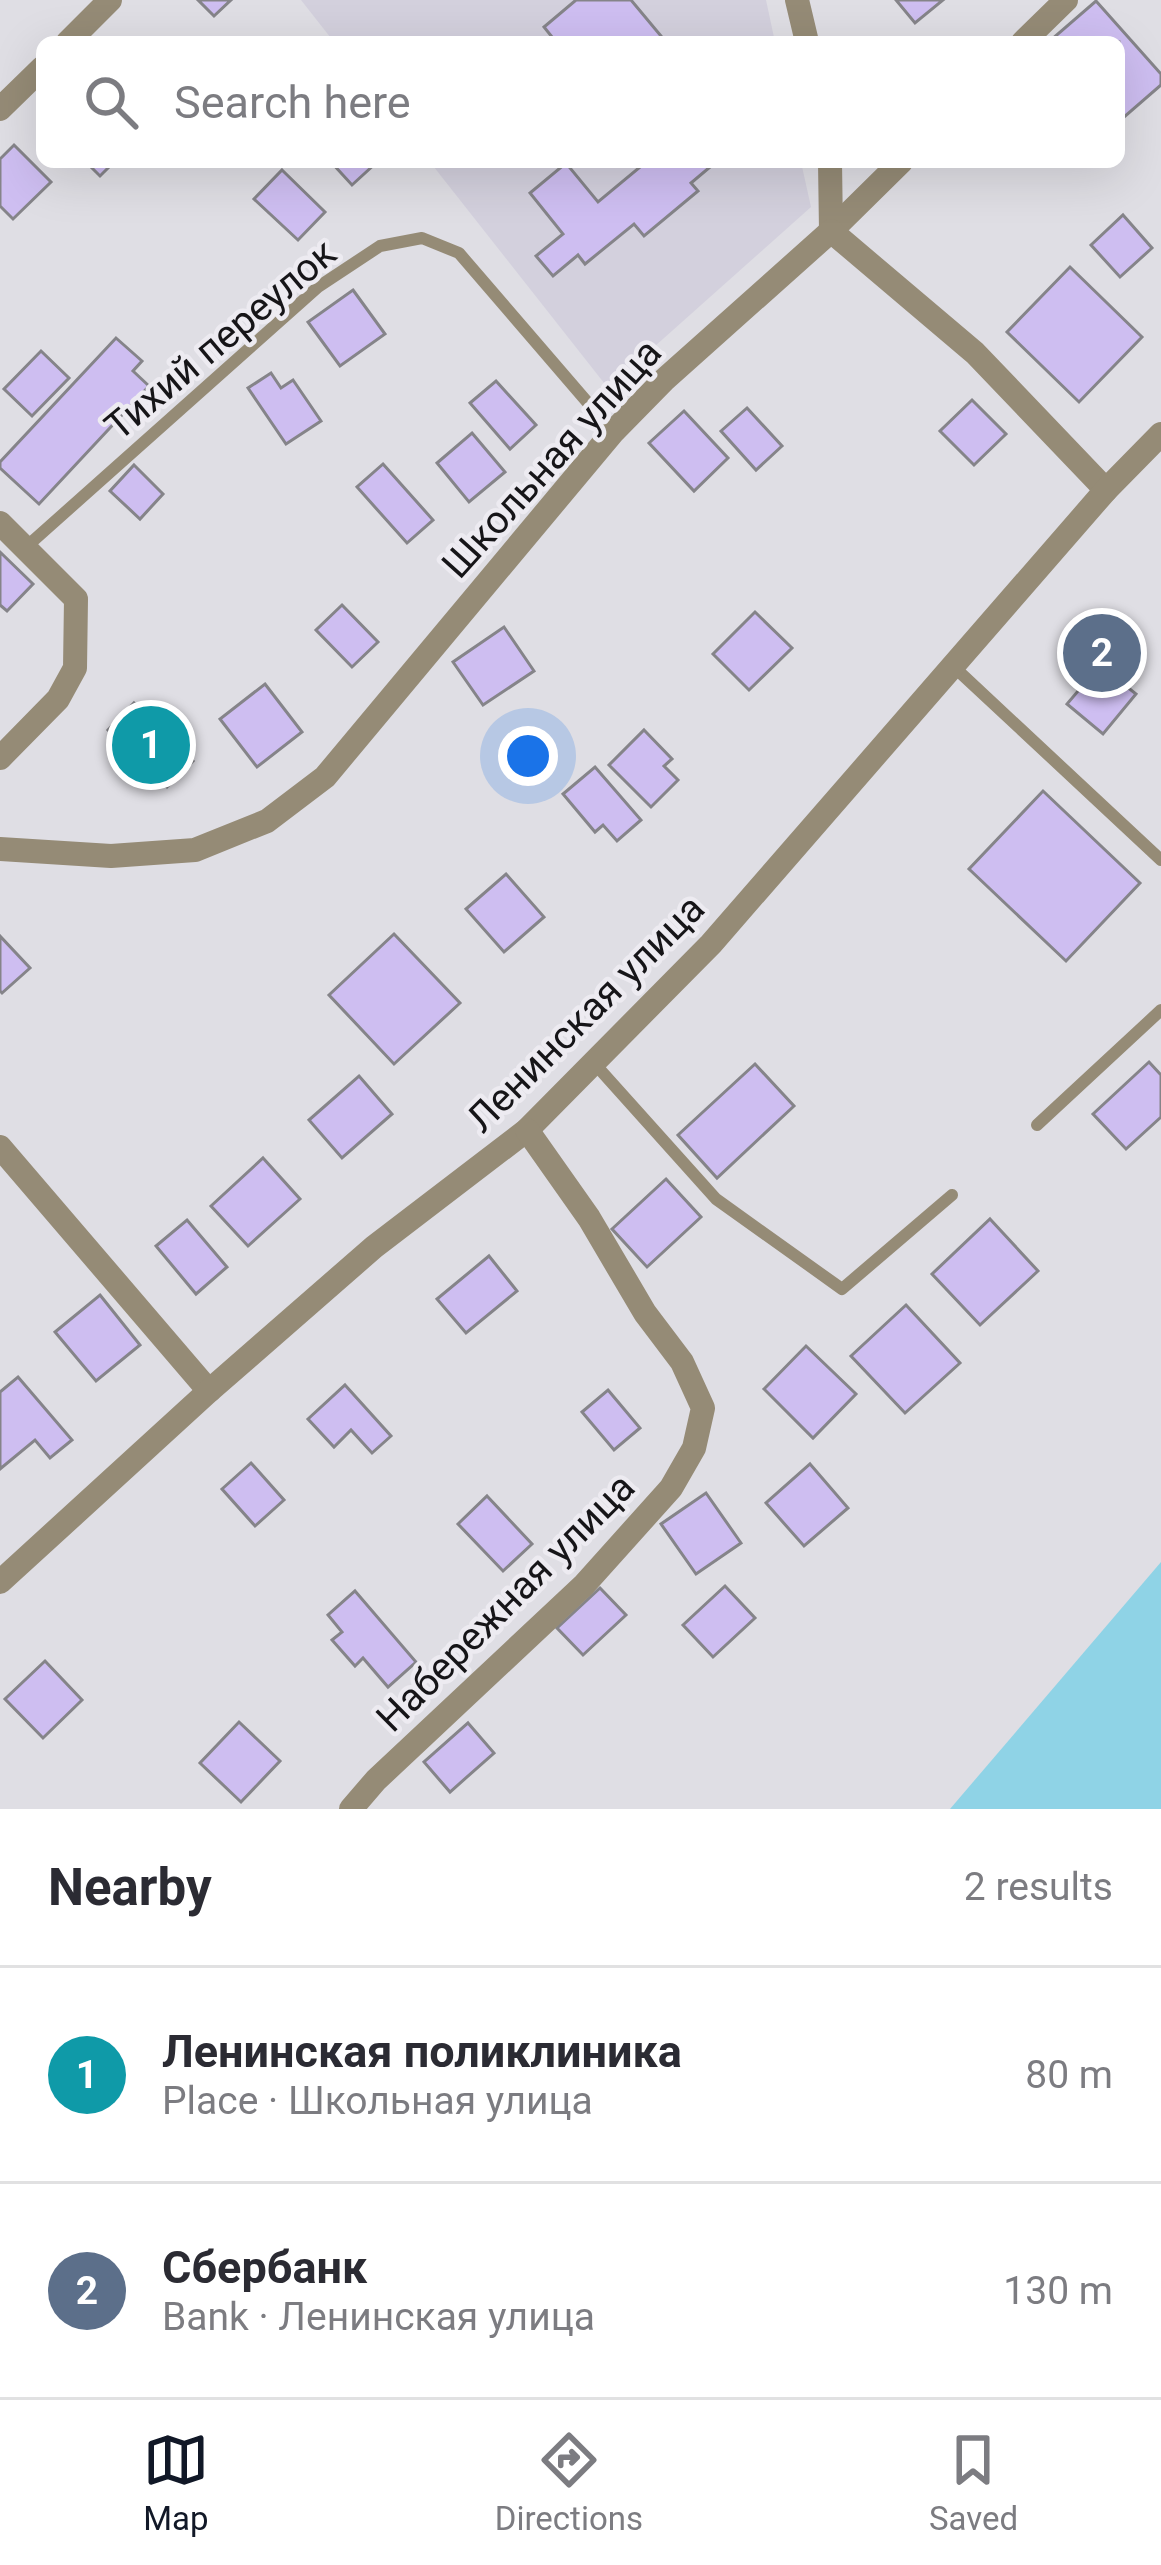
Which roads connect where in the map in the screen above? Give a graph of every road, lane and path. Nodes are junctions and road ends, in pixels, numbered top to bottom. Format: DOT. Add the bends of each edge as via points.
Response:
graph roads {
  1 [pos="110,0"];
  2 [pos="797,0"];
  3 [pos="1066,0"];
  4 [pos="74,36"];
  5 [pos="806,36"];
  6 [pos="1029,36"];
  7 [pos="36,74"];
  8 [pos="0,109"];
  9 [pos="830,168"];
  10 [pos="895,168"];
  11 [pos="831,231"];
  12 [pos="613,432"];
  13 [pos="1161,434"];
  14 [pos="1106,490"];
  15 [pos="0,524"];
  16 [pos="25,548"];
  17 [pos="952,666"];
  18 [pos="0,758"];
  19 [pos="0,849"];
  20 [pos="1161,860"];
  21 [pos="1161,1010"];
  22 [pos="594,1062"];
  23 [pos="1037,1125"];
  24 [pos="527,1130"];
  25 [pos="0,1147"];
  26 [pos="952,1195"];
  27 [pos="209,1391"];
  28 [pos="0,1582"];
  29 [pos="350,1809"];
  1 -- 4 [label="street"];
  2 -- 5 [label="street"];
  3 -- 6 [label="street"];
  7 -- 8 [label="street"];
  9 -- 11 [label="street"];
  10 -- 11 [label="street, Школьная улица"];
  11 -- 12 [label="street, Школьная улица"];
  11 -- 14 [label="street" via="975,353"];
  12 -- 16 [label="lane, Тихий переулок" via="459,253 422,238 380,246 318,287"];
  12 -- 19 [label="street, Школьная улица" via="325,777 267,820 196,850 111,856"];
  13 -- 14 [label="street, Ленинская улица"];
  14 -- 17 [label="street, Ленинская улица"];
  15 -- 16 [label="street"];
  16 -- 18 [label="street" via="76,599 75,668 58,699"];
  17 -- 20 [label="lane"];
  17 -- 22 [label="street, Ленинская улица" via="711,944"];
  21 -- 23 [label="lane"];
  22 -- 24 [label="street, Ленинская улица"];
  22 -- 26 [label="lane" via="716,1199 842,1289"];
  24 -- 27 [label="street, Ленинская улица" via="374,1247"];
  24 -- 29 [label="street, Набережная улица" via="682,1362 703,1408 694,1448 670,1488 584,1585"];
  25 -- 27 [label="street"];
  27 -- 28 [label="street, Ленинская улица"];
}
